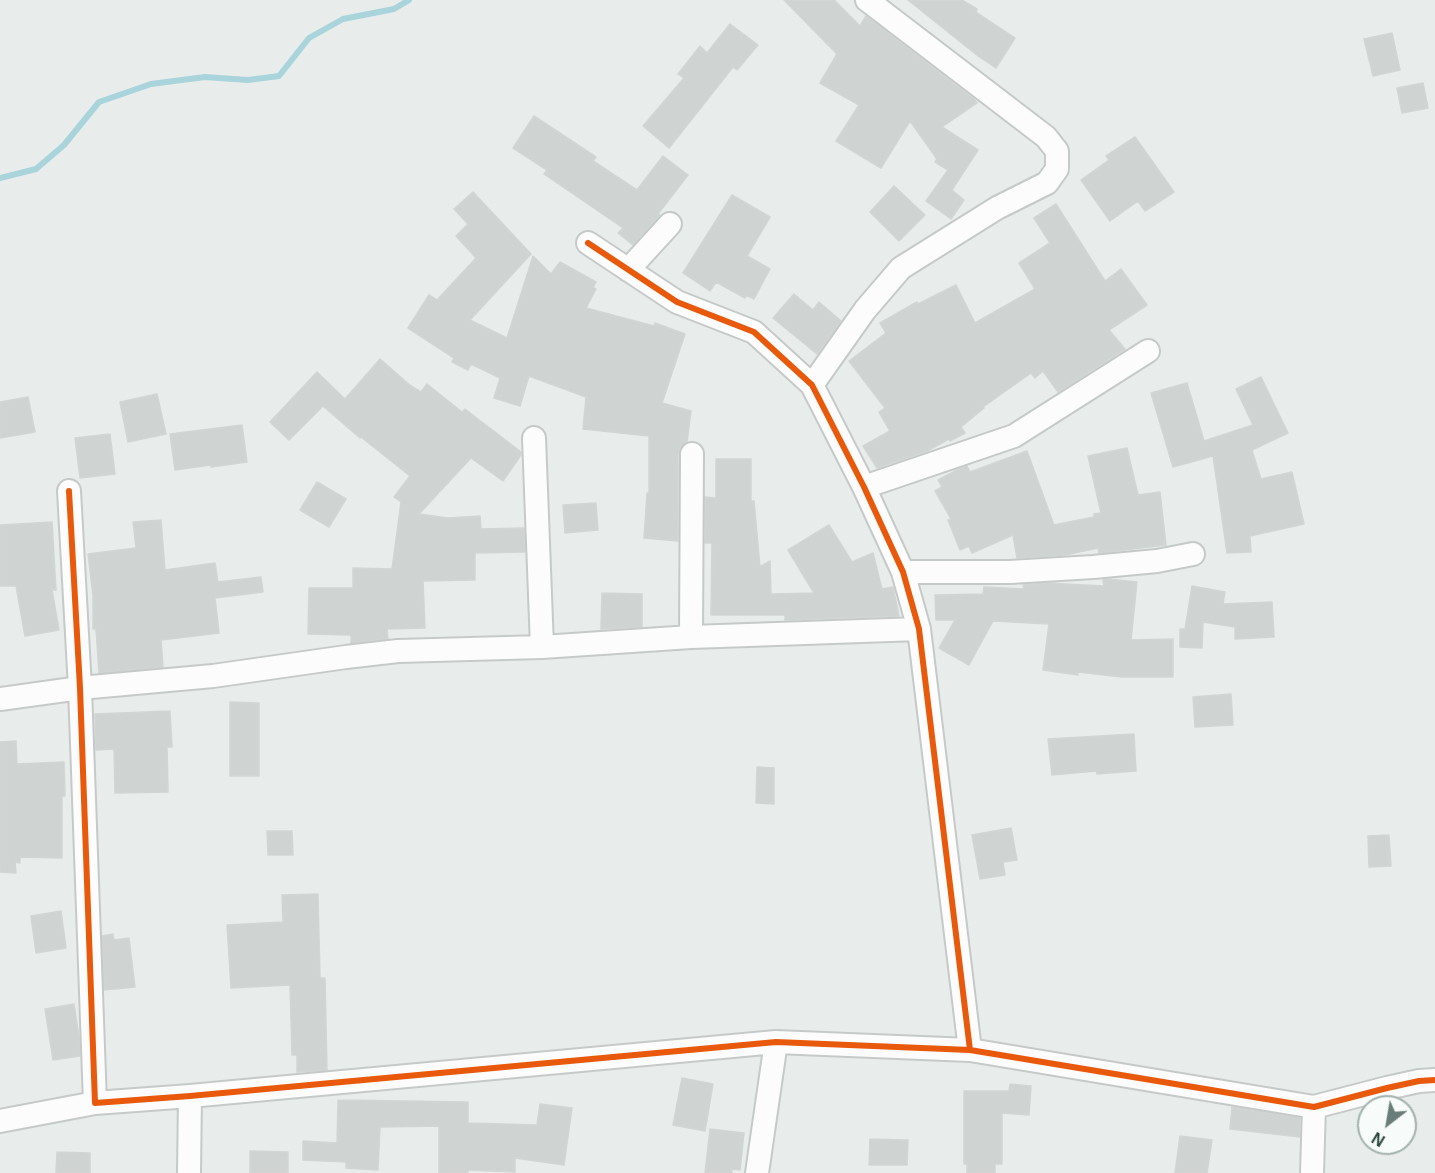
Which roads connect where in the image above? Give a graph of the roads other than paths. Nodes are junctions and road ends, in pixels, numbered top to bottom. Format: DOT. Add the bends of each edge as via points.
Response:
graph roads {
  1 [pos="867,0"];
  2 [pos="670,224"];
  3 [pos="588,243"];
  4 [pos="628,270"];
  5 [pos="1148,351"];
  6 [pos="812,385"];
  7 [pos="534,438"];
  8 [pos="692,454"];
  9 [pos="864,487"];
  10 [pos="69,491"];
  11 [pos="1193,554"];
  12 [pos="903,572"];
  13 [pos="919,629"];
  14 [pos="691,637"];
  15 [pos="542,647"];
  16 [pos="80,688"];
  17 [pos="0,699"];
  18 [pos="776,1042"];
  19 [pos="970,1050"];
  20 [pos="1435,1080"];
  21 [pos="190,1096"];
  22 [pos="95,1103"];
  23 [pos="1314,1107"];
  24 [pos="0,1121"];
  25 [pos="189,1173"];
  26 [pos="757,1173"];
  27 [pos="1312,1173"];
  1 -- 6 [label="street" via="1046,137 1057,151 1057,168 1047,183 997,208 901,268 865,310"];
  2 -- 4 [label="street"];
  3 -- 4 [label="street"];
  4 -- 6 [label="street" via="677,302 754,332"];
  5 -- 9 [label="street" via="1014,436"];
  6 -- 9 [label="street"];
  7 -- 15 [label="street"];
  8 -- 14 [label="street"];
  9 -- 12 [label="street"];
  10 -- 16 [label="street"];
  11 -- 12 [label="street" via="1093,567"];
  12 -- 13 [label="street"];
  13 -- 14 [label="street"];
  13 -- 19 [label="street"];
  14 -- 15 [label="street"];
  15 -- 16 [label="street" via="398,651 213,676"];
  16 -- 17 [label="street"];
  16 -- 22 [label="street"];
  18 -- 19 [label="street"];
  18 -- 21 [label="street"];
  18 -- 26 [label="street"];
  19 -- 23 [label="street"];
  20 -- 23 [label="street"];
  21 -- 22 [label="street"];
  21 -- 25 [label="street"];
  22 -- 24 [label="street"];
  23 -- 27 [label="street"];
}
